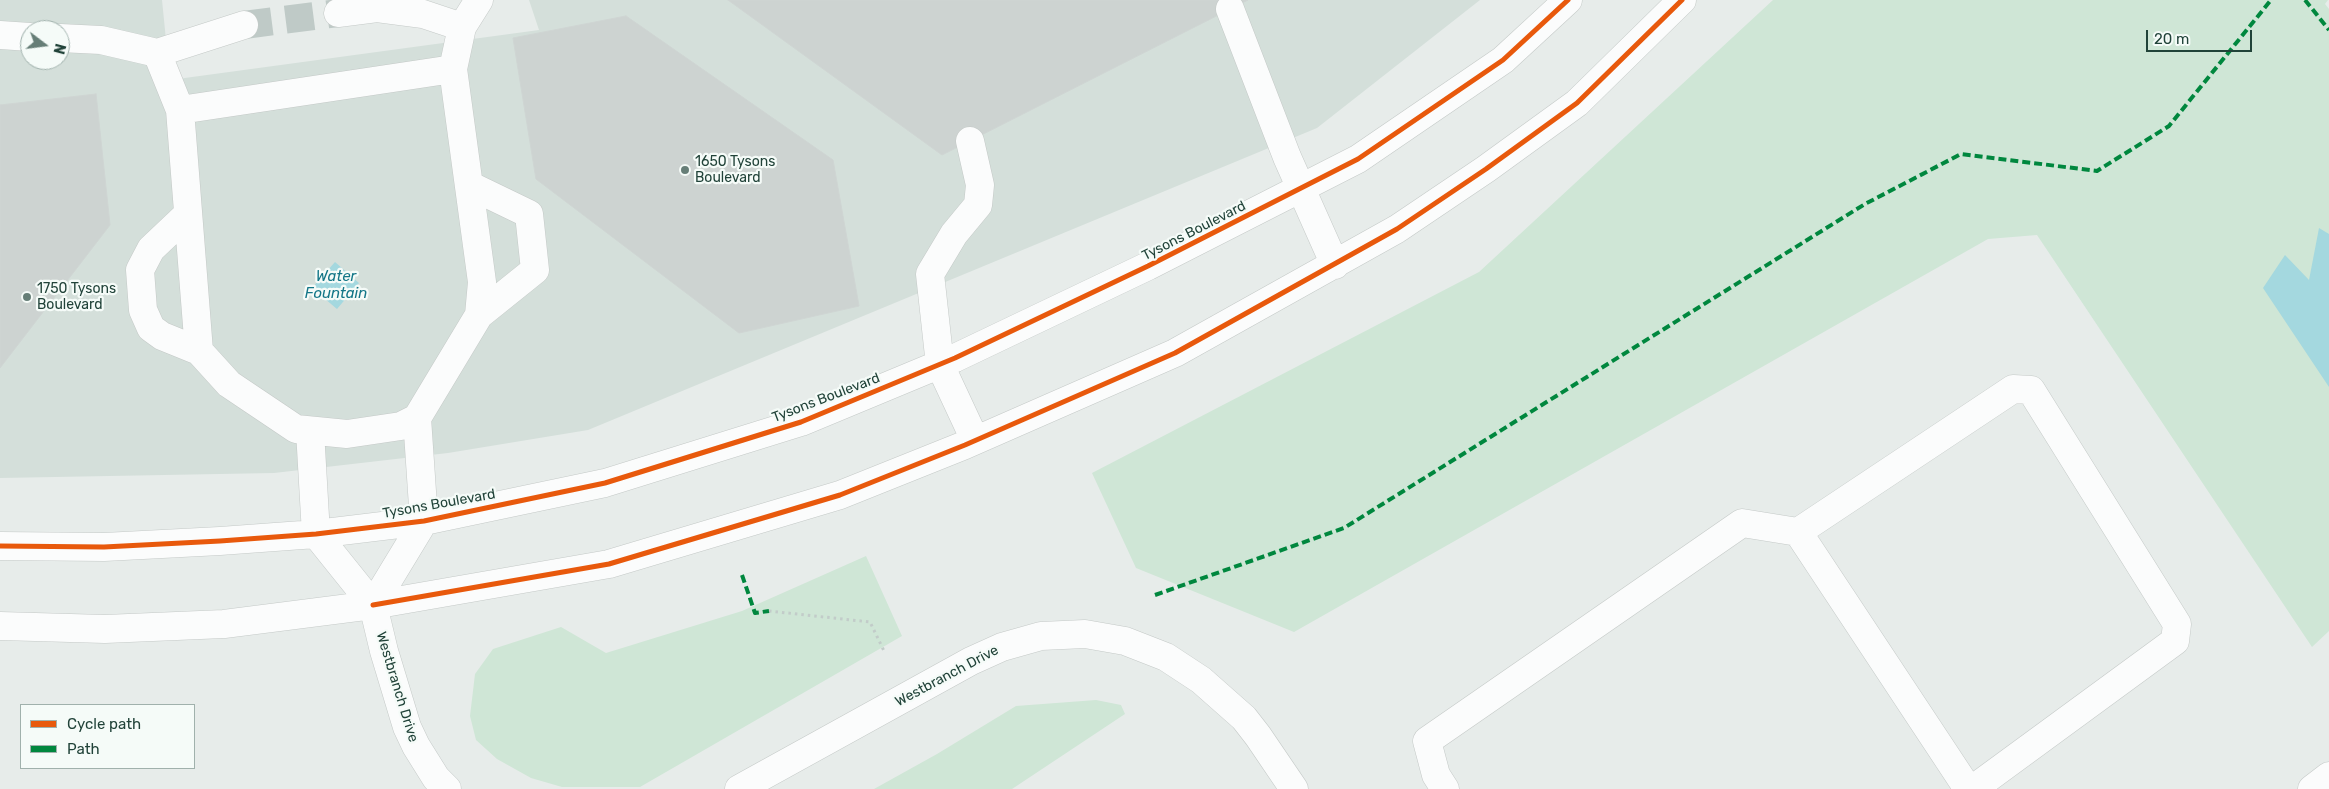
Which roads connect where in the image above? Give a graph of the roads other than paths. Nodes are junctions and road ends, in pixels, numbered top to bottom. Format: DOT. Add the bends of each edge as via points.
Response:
graph roads {
  1 [pos="479,0"];
  2 [pos="1568,0"];
  3 [pos="1682,0"];
  4 [pos="1230,9"];
  5 [pos="338,13"];
  6 [pos="244,24"];
  7 [pos="462,27"];
  8 [pos="0,35"];
  9 [pos="20,36"];
  10 [pos="70,38"];
  11 [pos="157,53"];
  12 [pos="453,69"];
  13 [pos="180,110"];
  14 [pos="970,142"];
  15 [pos="469,185"];
  16 [pos="1301,189"];
  17 [pos="188,214"];
  18 [pos="1335,265"];
  19 [pos="479,315"];
  20 [pos="198,351"];
  21 [pos="940,365"];
  22 [pos="417,418"];
  23 [pos="310,431"];
  24 [pos="976,440"];
  25 [pos="424,520"];
  26 [pos="1798,532"];
  27 [pos="316,534"];
  28 [pos="0,546"];
  29 [pos="373,605"];
  30 [pos="0,626"];
  31 [pos="2329,776"];
  32 [pos="447,789"];
  33 [pos="739,789"];
  34 [pos="1294,789"];
  35 [pos="1444,789"];
  36 [pos="1968,789"];
  37 [pos="1973,789"];
  38 [pos="2312,789"];
  1 -- 7 [label="street"];
  2 -- 16 [label="street, Tysons Boulevard" via="1503,60 1358,159"];
  3 -- 18 [label="street" via="1577,103 1397,229"];
  4 -- 16 [label="street"];
  5 -- 7 [label="street" via="377,8 423,14"];
  6 -- 11 [label="street"];
  7 -- 12 [label="street"];
  8 -- 9 [label="street"];
  10 -- 11 [label="street" via="101,40"];
  11 -- 13 [label="street"];
  12 -- 13 [label="street"];
  12 -- 15 [label="street"];
  13 -- 17 [label="street"];
  14 -- 21 [label="street" via="980,185 978,205 954,234 930,274"];
  15 -- 19 [label="street" via="482,282"];
  15 -- 19 [label="street" via="529,214 535,270"];
  16 -- 18 [label="street"];
  16 -- 21 [label="street, Tysons Boulevard"];
  17 -- 20 [label="street"];
  17 -- 20 [label="street" via="151,249 140,270 143,310 151,328"];
  18 -- 24 [label="street" via="1175,353"];
  19 -- 22 [label="street"];
  20 -- 23 [label="street" via="229,384 296,429"];
  21 -- 24 [label="street"];
  21 -- 25 [label="street, Tysons Boulevard" via="800,422 605,483"];
  22 -- 23 [label="street" via="401,426 373,431 347,434"];
  22 -- 25 [label="street"];
  23 -- 27 [label="street"];
  24 -- 29 [label="street" via="840,494 609,564"];
  25 -- 27 [label="street, Tysons Boulevard"];
  25 -- 29 [label="street"];
  26 -- 35 [label="street" via="1742,523 1427,741 1436,775"];
  26 -- 36 [label="street"];
  26 -- 37 [label="street" via="2013,389 2031,390 2177,624 2175,641"];
  27 -- 28 [label="street, Tysons Boulevard" via="104,547"];
  27 -- 29 [label="street, Westbranch Drive"];
  29 -- 30 [label="street" via="224,624 105,630"];
  29 -- 32 [label="street, Westbranch Drive" via="407,727 436,778"];
  31 -- 38 [label="street"];
  33 -- 34 [label="street, Westbranch Drive" via="1002,646 1041,636 1085,634 1125,641 1166,656 1201,680 1244,718"];
}
